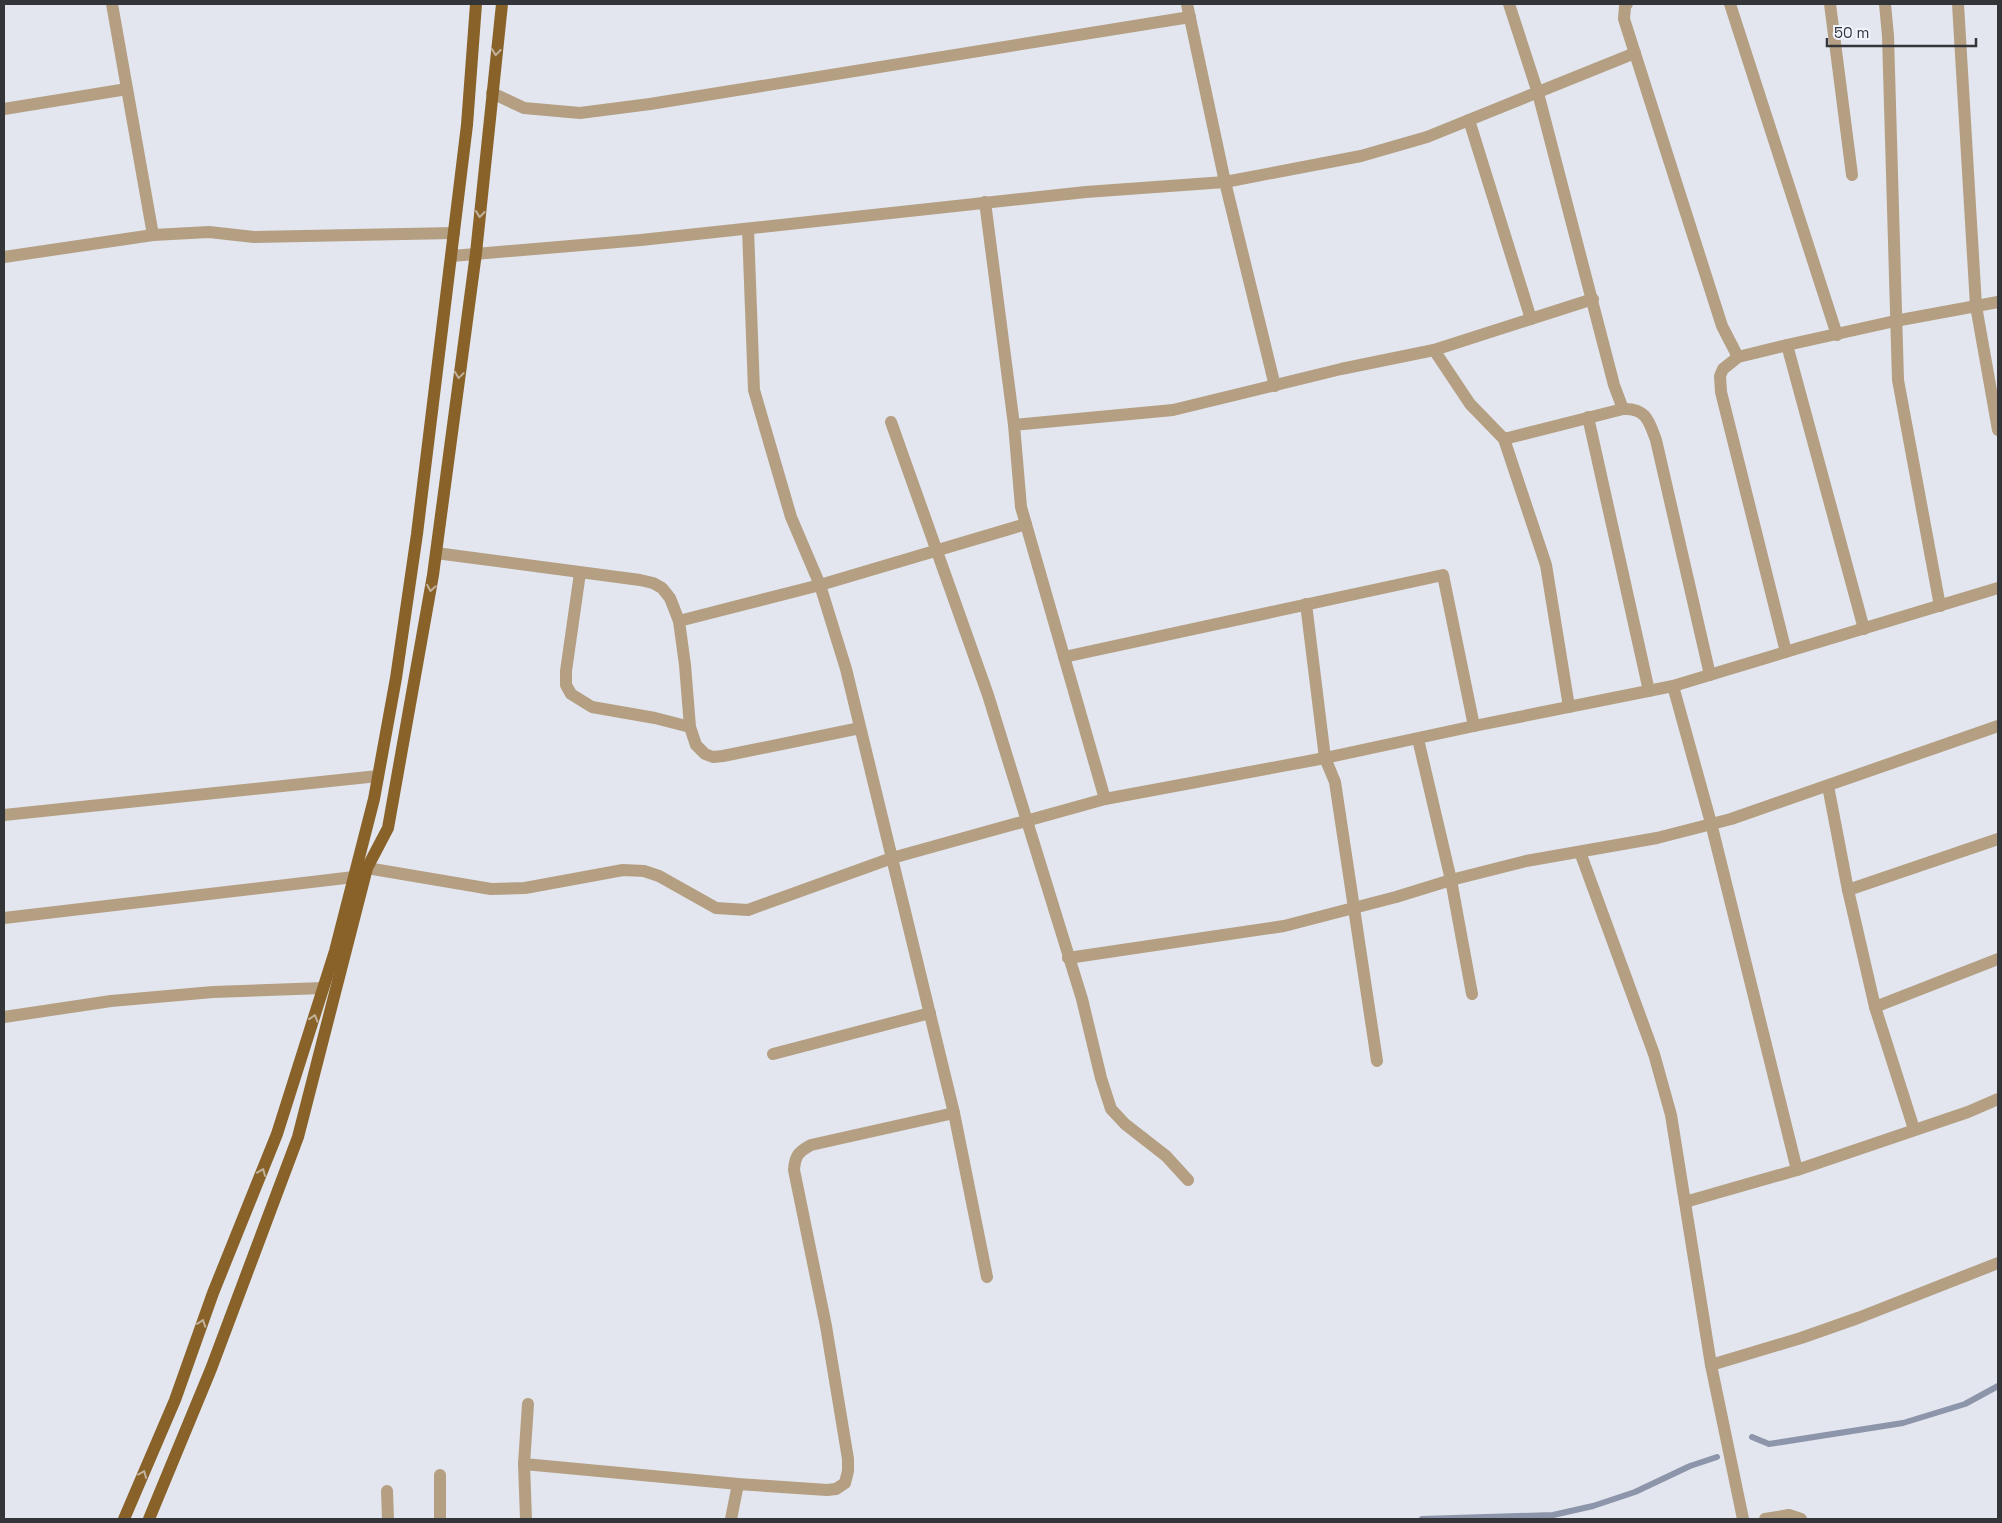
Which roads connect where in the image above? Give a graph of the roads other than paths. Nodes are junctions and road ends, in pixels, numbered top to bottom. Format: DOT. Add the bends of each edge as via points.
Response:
graph roads {
  1 [pos="112,4"];
  2 [pos="476,4"];
  3 [pos="502,4"];
  4 [pos="1186,4"];
  5 [pos="1509,4"];
  6 [pos="1627,4"];
  7 [pos="1730,4"];
  8 [pos="1830,4"];
  9 [pos="1885,4"];
  10 [pos="1958,4"];
  11 [pos="1190,17"];
  12 [pos="1635,53"];
  13 [pos="127,89"];
  14 [pos="492,93"];
  15 [pos="1538,93"];
  16 [pos="4,109"];
  17 [pos="1469,120"];
  18 [pos="1852,174"];
  19 [pos="1225,182"];
  20 [pos="985,202"];
  21 [pos="748,229"];
  22 [pos="454,233"];
  23 [pos="153,235"];
  24 [pos="476,253"];
  25 [pos="452,256"];
  26 [pos="4,257"];
  27 [pos="1593,299"];
  28 [pos="1998,302"];
  29 [pos="1976,306"];
  30 [pos="1531,319"];
  31 [pos="1895,320"];
  32 [pos="1837,335"];
  33 [pos="1787,344"];
  34 [pos="1434,350"];
  35 [pos="1738,358"];
  36 [pos="1275,386"];
  37 [pos="1623,409"];
  38 [pos="1588,418"];
  39 [pos="891,422"];
  40 [pos="1014,425"];
  41 [pos="1998,430"];
  42 [pos="1504,439"];
  43 [pos="1026,524"];
  44 [pos="935,550"];
  45 [pos="436,553"];
  46 [pos="580,573"];
  47 [pos="820,585"];
  48 [pos="1998,588"];
  49 [pos="1306,604"];
  50 [pos="1940,606"];
  51 [pos="678,621"];
  52 [pos="1864,629"];
  53 [pos="1786,652"];
  54 [pos="1064,657"];
  55 [pos="1710,675"];
  56 [pos="1674,686"];
  57 [pos="1649,691"];
  58 [pos="1569,707"];
  59 [pos="1474,726"];
  60 [pos="1998,726"];
  61 [pos="690,727"];
  62 [pos="860,728"];
  63 [pos="1418,739"];
  64 [pos="1326,758"];
  65 [pos="378,776"];
  66 [pos="1828,786"];
  67 [pos="1105,799"];
  68 [pos="4,816"];
  69 [pos="1027,821"];
  70 [pos="1711,823"];
  71 [pos="1998,839"];
  72 [pos="1580,852"];
  73 [pos="892,858"];
  74 [pos="367,868"];
  75 [pos="354,877"];
  76 [pos="1451,880"];
  77 [pos="1848,890"];
  78 [pos="1354,908"];
  79 [pos="4,918"];
  80 [pos="1068,958"];
  81 [pos="1998,959"];
  82 [pos="323,988"];
  83 [pos="1472,994"];
  84 [pos="1875,1006"];
  85 [pos="930,1012"];
  86 [pos="4,1017"];
  87 [pos="773,1054"];
  88 [pos="1377,1061"];
  89 [pos="1998,1099"];
  90 [pos="954,1113"];
  91 [pos="1914,1129"];
  92 [pos="1797,1170"];
  93 [pos="1188,1180"];
  94 [pos="1685,1202"];
  95 [pos="1998,1264"];
  96 [pos="987,1277"];
  97 [pos="1711,1365"];
  98 [pos="528,1404"];
  99 [pos="524,1464"];
  100 [pos="440,1475"];
  101 [pos="738,1484"];
  102 [pos="387,1490"];
  103 [pos="124,1519"];
  104 [pos="149,1519"];
  105 [pos="388,1519"];
  106 [pos="440,1519"];
  107 [pos="526,1519"];
  108 [pos="731,1519"];
  109 [pos="1743,1519"];
  110 [pos="1765,1519"];
  111 [pos="1801,1519"];
  1 -- 13 [label="street"];
  2 -- 22 [label="main road"];
  3 -- 14 [label="main road, one-way"];
  4 -- 11 [label="street"];
  5 -- 15 [label="street"];
  6 -- 12 [label="street" via="1624,19"];
  7 -- 32 [label="street"];
  8 -- 18 [label="street"];
  9 -- 31 [label="street"];
  10 -- 29 [label="street"];
  11 -- 14 [label="street" via="580,113 524,108"];
  11 -- 19 [label="street"];
  12 -- 15 [label="street"];
  12 -- 35 [label="street" via="1722,326"];
  13 -- 16 [label="street"];
  13 -- 23 [label="street"];
  14 -- 24 [label="main road, one-way"];
  15 -- 17 [label="street"];
  15 -- 27 [label="street"];
  17 -- 19 [label="street" via="1427,137 1362,156"];
  17 -- 30 [label="street"];
  19 -- 20 [label="street"];
  19 -- 36 [label="street"];
  20 -- 21 [label="street"];
  20 -- 40 [label="street"];
  21 -- 24 [label="street"];
  21 -- 47 [label="street" via="754,390 791,517"];
  22 -- 23 [label="street" via="254,237 209,232"];
  22 -- 25 [label="main road"];
  23 -- 26 [label="street"];
  24 -- 25 [label="street"];
  24 -- 45 [label="main road, one-way"];
  25 -- 65 [label="main road" via="417,534"];
  27 -- 30 [label="street"];
  27 -- 37 [label="street"];
  28 -- 29 [label="street"];
  29 -- 31 [label="street"];
  29 -- 41 [label="street"];
  30 -- 34 [label="street"];
  31 -- 32 [label="street"];
  31 -- 50 [label="street" via="1898,380"];
  32 -- 33 [label="street"];
  33 -- 35 [label="street"];
  33 -- 52 [label="street"];
  34 -- 36 [label="street"];
  34 -- 42 [label="street" via="1470,404"];
  35 -- 53 [label="street" via="1723,369 1721,392"];
  36 -- 40 [label="street" via="1172,410"];
  37 -- 38 [label="street"];
  37 -- 55 [label="street" via="1641,412 1656,440"];
  38 -- 42 [label="street"];
  38 -- 57 [label="street"];
  39 -- 44 [label="street"];
  40 -- 43 [label="street"];
  42 -- 58 [label="street" via="1546,565"];
  43 -- 44 [label="street"];
  43 -- 54 [label="street"];
  44 -- 47 [label="street"];
  44 -- 69 [label="street" via="988,695"];
  45 -- 46 [label="street"];
  45 -- 74 [label="main road, one-way" via="388,828"];
  46 -- 51 [label="street" via="653,583 670,598"];
  46 -- 61 [label="street" via="566,671 570,694 592,707"];
  47 -- 51 [label="street"];
  47 -- 62 [label="street"];
  48 -- 50 [label="street"];
  49 -- 54 [label="street"];
  49 -- 59 [label="street" via="1443,575"];
  49 -- 64 [label="street"];
  50 -- 52 [label="street"];
  51 -- 61 [label="street"];
  52 -- 53 [label="street"];
  53 -- 55 [label="street"];
  54 -- 67 [label="street"];
  55 -- 56 [label="street"];
  56 -- 57 [label="street"];
  56 -- 70 [label="street"];
  57 -- 58 [label="street"];
  58 -- 59 [label="street"];
  59 -- 63 [label="street"];
  60 -- 66 [label="street"];
  61 -- 62 [label="street" via="696,745 713,757"];
  62 -- 73 [label="street"];
  63 -- 64 [label="street"];
  63 -- 76 [label="street"];
  64 -- 67 [label="street"];
  64 -- 78 [label="street" via="1335,782"];
  65 -- 68 [label="street"];
  65 -- 75 [label="main road"];
  66 -- 70 [label="street"];
  66 -- 77 [label="street"];
  67 -- 69 [label="street"];
  69 -- 73 [label="street"];
  69 -- 80 [label="street"];
  70 -- 72 [label="street" via="1657,838"];
  70 -- 92 [label="street"];
  71 -- 77 [label="street"];
  72 -- 76 [label="street"];
  72 -- 94 [label="street" via="1654,1054 1671,1115"];
  73 -- 74 [label="street" via="748,910 716,908 659,876 635,870 525,888 491,889"];
  73 -- 85 [label="street"];
  74 -- 104 [label="main road" via="298,1137 211,1369"];
  75 -- 79 [label="street"];
  75 -- 82 [label="main road"];
  76 -- 78 [label="street"];
  76 -- 83 [label="street"];
  77 -- 84 [label="street"];
  78 -- 80 [label="street" via="1284,926"];
  78 -- 88 [label="street"];
  80 -- 93 [label="street" via="1111,1109 1166,1156"];
  81 -- 84 [label="street"];
  82 -- 86 [label="street" via="213,992"];
  103 -- 82 [label="main road, one-way" via="175,1400 213,1293 277,1134"];
  84 -- 91 [label="street"];
  85 -- 87 [label="street"];
  85 -- 90 [label="street"];
  89 -- 91 [label="street"];
  90 -- 96 [label="street"];
  90 -- 101 [label="street" via="811,1145 799,1151 794,1158 828,1335 848,1471 845,1483 826,1490"];
  91 -- 92 [label="street"];
  92 -- 94 [label="street"];
  94 -- 97 [label="street"];
  95 -- 97 [label="street" via="1842,1324"];
  97 -- 109 [label="street"];
  98 -- 99 [label="street"];
  99 -- 101 [label="street"];
  99 -- 107 [label="street"];
  100 -- 106 [label="street"];
  101 -- 108 [label="street"];
  102 -- 105 [label="street"];
  110 -- 111 [label="street" via="1789,1515"];
}
